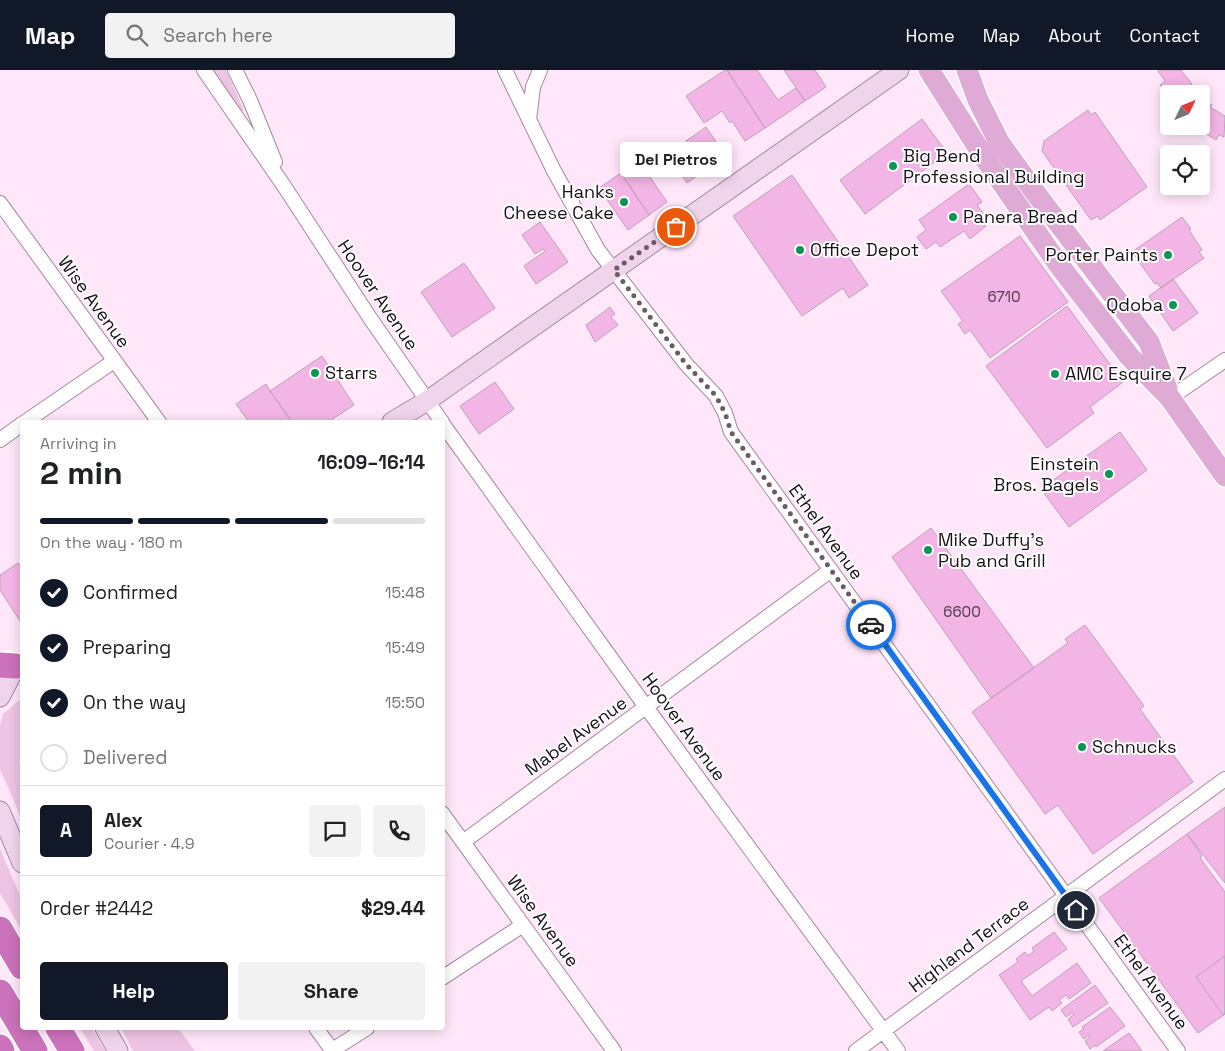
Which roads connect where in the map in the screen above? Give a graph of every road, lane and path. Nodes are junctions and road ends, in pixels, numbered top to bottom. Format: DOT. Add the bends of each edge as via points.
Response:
graph roads {
  1 [pos="204,70"];
  2 [pos="235,70"];
  3 [pos="505,70"];
  4 [pos="540,70"];
  5 [pos="899,70"];
  6 [pos="929,70"];
  7 [pos="967,70"];
  8 [pos="529,120"];
  9 [pos="284,186"];
  10 [pos="0,203"];
  11 [pos="614,270"];
  12 [pos="1225,360"];
  13 [pos="114,361"];
  14 [pos="1170,398"];
  15 [pos="427,401"];
  16 [pos="28,420"];
  17 [pos="158,420"];
  18 [pos="395,420"];
  19 [pos="440,420"];
  20 [pos="20,426"];
  21 [pos="445,427"];
  22 [pos="0,440"];
  23 [pos="1225,476"];
  24 [pos="831,570"];
  25 [pos="10,668"];
  26 [pos="0,697"];
  27 [pos="646,707"];
  28 [pos="1225,779"];
  29 [pos="0,811"];
  30 [pos="445,817"];
  31 [pos="463,842"];
  32 [pos="20,857"];
  33 [pos="1066,896"];
  34 [pos="523,925"];
  35 [pos="0,929"];
  36 [pos="20,964"];
  37 [pos="445,976"];
  38 [pos="0,992"];
  39 [pos="20,1026"];
  40 [pos="23,1030"];
  41 [pos="59,1030"];
  42 [pos="106,1030"];
  43 [pos="317,1030"];
  44 [pos="364,1030"];
  45 [pos="884,1031"];
  46 [pos="0,1048"];
  47 [pos="2,1051"];
  48 [pos="35,1051"];
  49 [pos="72,1051"];
  50 [pos="118,1051"];
  51 [pos="332,1051"];
  52 [pos="614,1051"];
  53 [pos="856,1051"];
  54 [pos="898,1051"];
  55 [pos="1178,1051"];
  1 -- 9 [label="street, Hoover Avenue"];
  2 -- 9 [label="street, Hoover Avenue"];
  3 -- 8 [label="street, Ethel Avenue"];
  4 -- 8 [label="street" via="533,87"];
  5 -- 11 [label="main road"];
  6 -- 14 [label="main road" via="984,157 1060,265 1129,356"];
  7 -- 14 [label="main road" via="1000,142 1149,342"];
  8 -- 11 [label="street, Ethel Avenue" via="598,250"];
  9 -- 15 [label="street, Hoover Avenue"];
  10 -- 13 [label="street, Wise Avenue"];
  11 -- 15 [label="main road"];
  11 -- 24 [label="street, Ethel Avenue" via="686,364 716,396 731,432"];
  12 -- 14 [label="street"];
  13 -- 16 [label="street"];
  13 -- 17 [label="street, Wise Avenue"];
  14 -- 23 [label="main road"];
  15 -- 18 [label="main road"];
  15 -- 19 [label="street, Hoover Avenue"];
  20 -- 22 [label="street"];
  21 -- 27 [label="street, Hoover Avenue"];
  24 -- 27 [label="street, Mabel Avenue"];
  24 -- 33 [label="street, Ethel Avenue"];
  25 -- 26 [label="main road"];
  27 -- 31 [label="street, Mabel Avenue"];
  27 -- 45 [label="street, Hoover Avenue"];
  28 -- 33 [label="street, Highland Terrace"];
  29 -- 32 [label="main road"];
  30 -- 31 [label="street, Wise Avenue"];
  31 -- 34 [label="street, Wise Avenue"];
  33 -- 45 [label="street, Highland Terrace"];
  33 -- 55 [label="street, Ethel Avenue"];
  34 -- 37 [label="street"];
  34 -- 52 [label="street, Wise Avenue"];
  35 -- 36 [label="highway"];
  38 -- 39 [label="highway"];
  40 -- 48 [label="highway"];
  41 -- 49 [label="highway"];
  42 -- 50 [label="main road"];
  43 -- 51 [label="street"];
  44 -- 51 [label="street"];
  45 -- 53 [label="street, Highland Terrace"];
  45 -- 54 [label="street, Hoover Avenue"];
  46 -- 47 [label="highway"];
}
